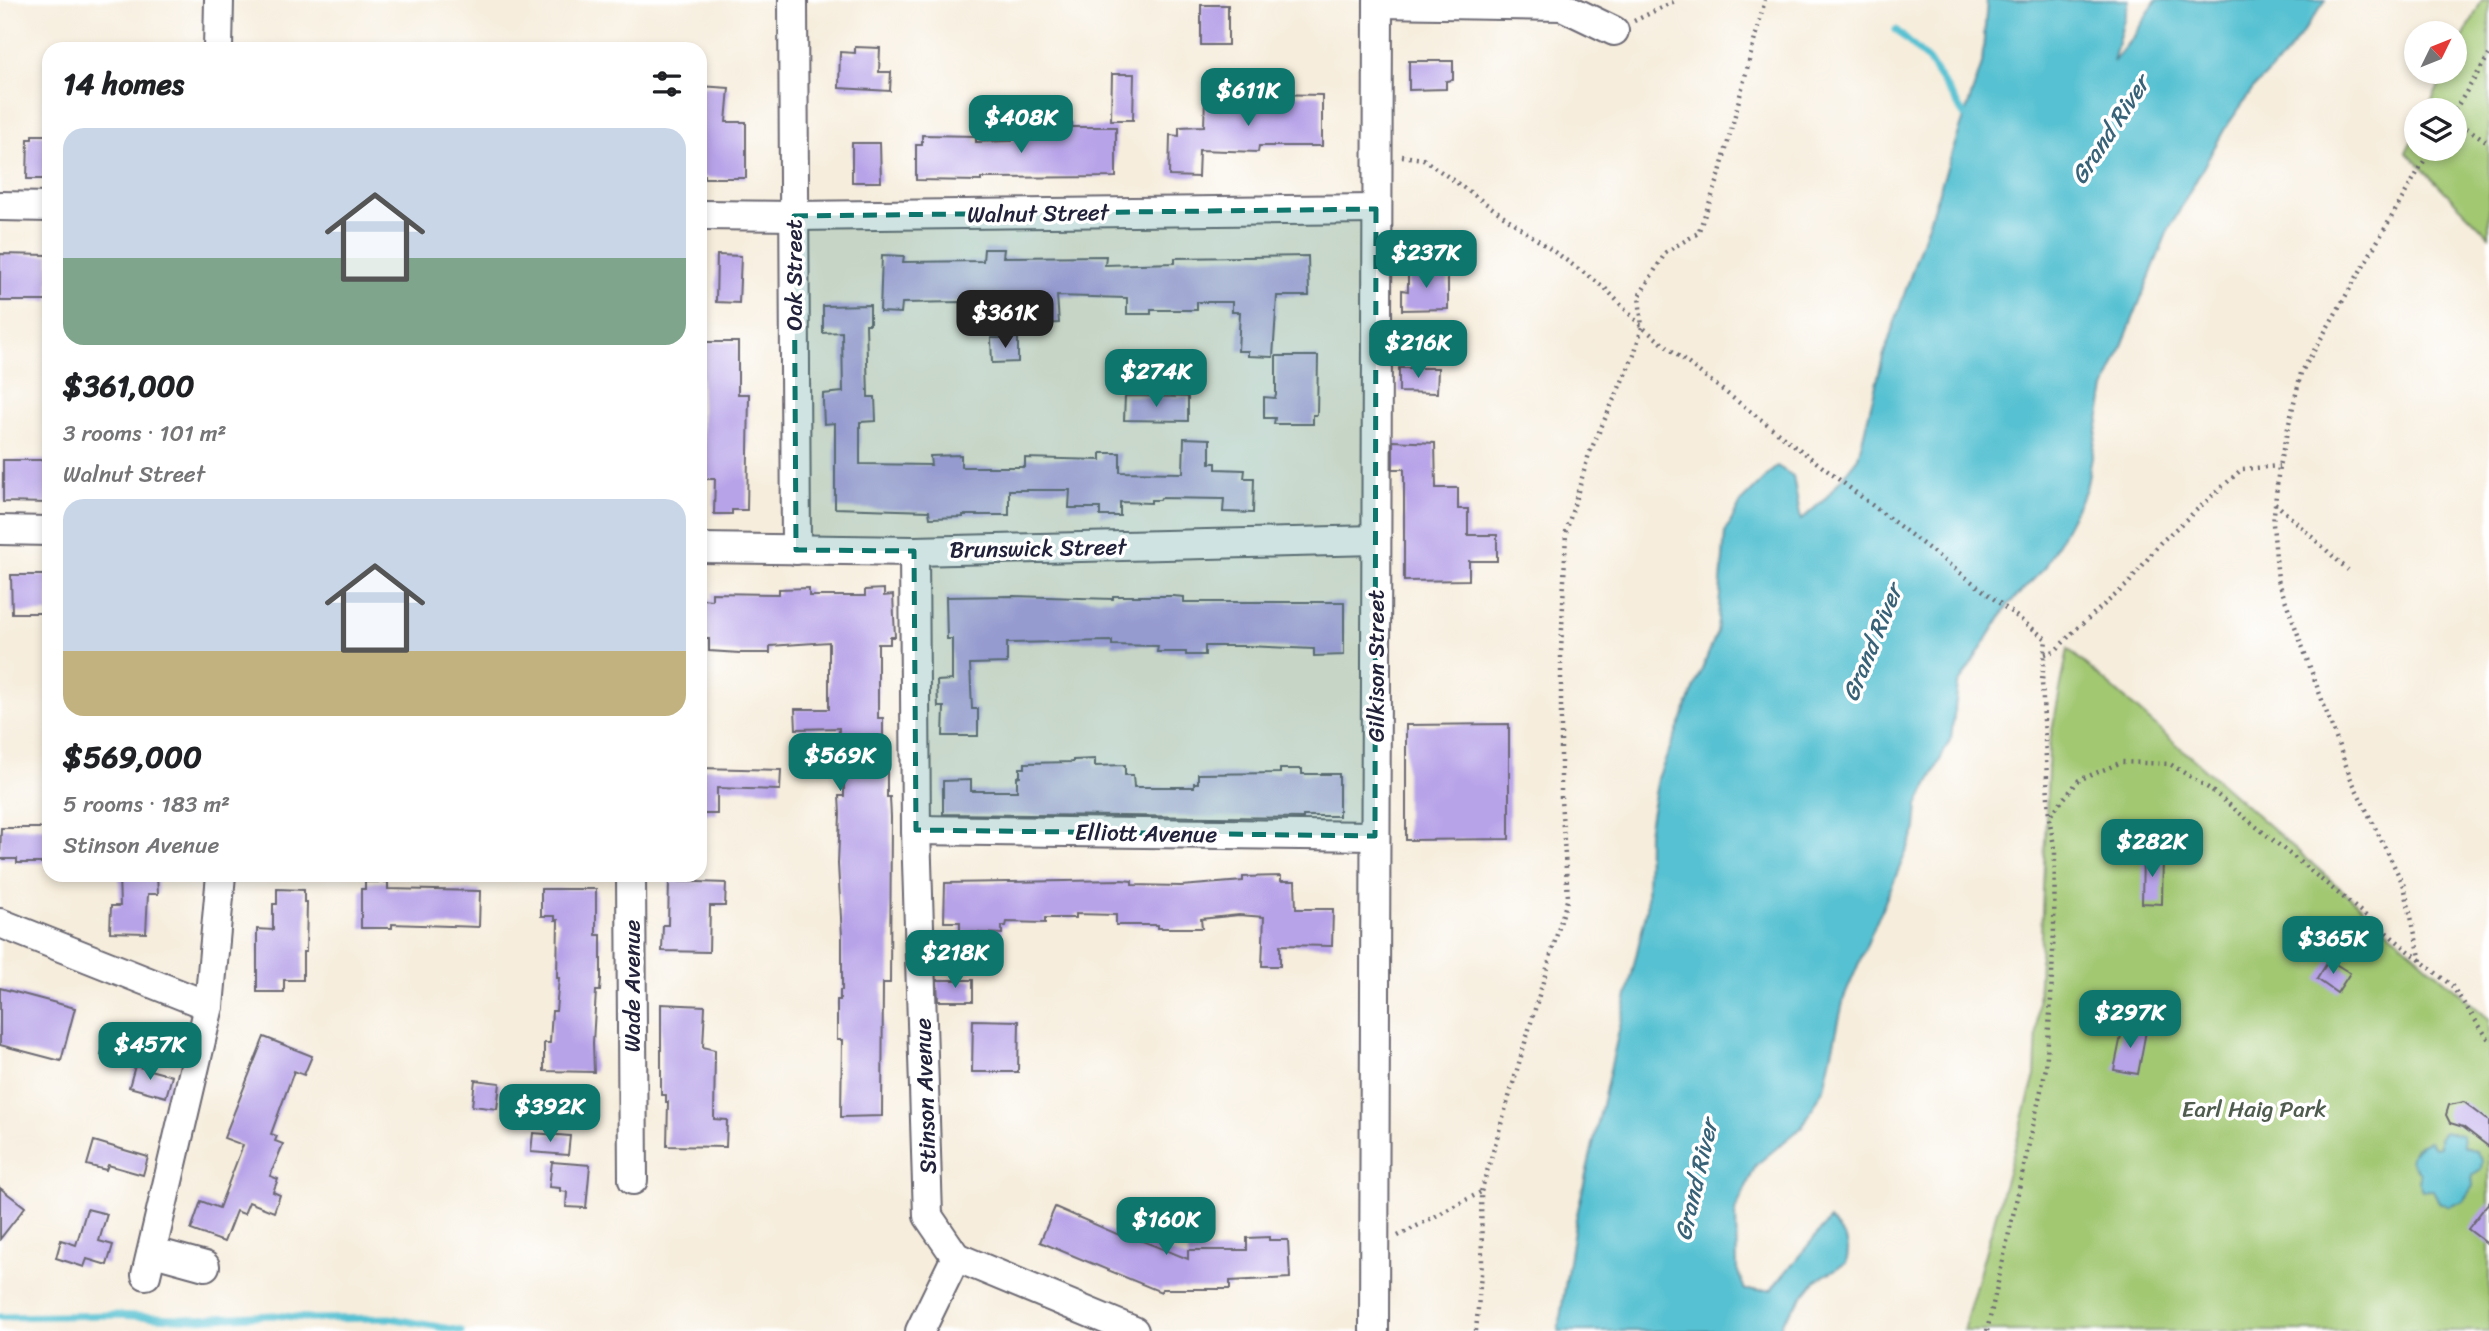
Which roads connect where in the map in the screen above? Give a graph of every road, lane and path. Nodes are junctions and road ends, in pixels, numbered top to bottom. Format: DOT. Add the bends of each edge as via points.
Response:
graph roads {
  1 [pos="219,0"];
  2 [pos="793,0"];
  3 [pos="1677,0"];
  4 [pos="1765,0"];
  5 [pos="1378,1"];
  6 [pos="1614,31"];
  7 [pos="218,42"];
  8 [pos="2489,55"];
  9 [pos="2462,98"];
  10 [pos="2467,128"];
  11 [pos="2489,143"];
  12 [pos="1423,159"];
  13 [pos="2424,161"];
  14 [pos="0,206"];
  15 [pos="42,207"];
  16 [pos="1376,209"];
  17 [pos="707,215"];
  18 [pos="794,216"];
  19 [pos="1642,327"];
  20 [pos="2279,466"];
  21 [pos="2275,503"];
  22 [pos="0,530"];
  23 [pos="42,531"];
  24 [pos="1376,540"];
  25 [pos="707,548"];
  26 [pos="796,551"];
  27 [pos="914,551"];
  28 [pos="2348,570"];
  29 [pos="2045,654"];
  30 [pos="2049,817"];
  31 [pos="916,830"];
  32 [pos="1375,836"];
  33 [pos="220,882"];
  34 [pos="631,882"];
  35 [pos="0,923"];
  36 [pos="2421,962"];
  37 [pos="209,1006"];
  38 [pos="2489,1040"];
  39 [pos="633,1180"];
  40 [pos="1481,1192"];
  41 [pos="1376,1249"];
  42 [pos="956,1257"];
  43 [pos="205,1266"];
  44 [pos="920,1331"];
  45 [pos="1134,1331"];
  46 [pos="1374,1331"];
  47 [pos="1476,1331"];
  48 [pos="1987,1331"];
  1 -- 7 [label="street"];
  2 -- 18 [label="street, Oak Street"];
  3 -- 6 [label="path"];
  4 -- 19 [label="path" via="1706,212 1698,233 1666,252 1639,296"];
  5 -- 6 [label="street" via="1562,6"];
  5 -- 16 [label="street, Gilkison Street"];
  8 -- 9 [label="path"];
  10 -- 11 [label="path"];
  12 -- 19 [label="path" via="1604,287"];
  13 -- 20 [label="path" via="2301,373"];
  14 -- 15 [label="street"];
  16 -- 18 [label="street, Walnut Street"];
  16 -- 24 [label="street, Gilkison Street"];
  17 -- 18 [label="street, Walnut Street"];
  18 -- 26 [label="street, Oak Street"];
  19 -- 29 [label="path" via="2027,623 2046,639"];
  19 -- 40 [label="path" via="1589,454 1566,532 1561,800 1568,897"];
  20 -- 21 [label="path"];
  20 -- 29 [label="path" via="2242,469 2160,543 2128,584 2055,651"];
  21 -- 28 [label="path"];
  21 -- 36 [label="path" via="2278,580 2351,779 2404,886"];
  22 -- 23 [label="street"];
  24 -- 27 [label="street, Brunswick Street"];
  24 -- 32 [label="street, Gilkison Street"];
  25 -- 26 [label="street, Brunswick Street"];
  26 -- 27 [label="street, Brunswick Street"];
  27 -- 31 [label="street, Stinson Avenue"];
  29 -- 30 [label="path" via="2042,681"];
  30 -- 36 [label="path" via="2079,780 2122,762 2169,764 2210,789"];
  30 -- 48 [label="path" via="2055,852 2046,1068"];
  31 -- 32 [label="street, Elliott Avenue"];
  31 -- 42 [label="street, Stinson Avenue" via="929,1216"];
  32 -- 41 [label="street, Gilkison Street"];
  33 -- 37 [label="street"];
  34 -- 39 [label="street, Wade Avenue"];
  35 -- 37 [label="street"];
  36 -- 38 [label="path" via="2452,986"];
  37 -- 43 [label="street" via="150,1264"];
  40 -- 41 [label="path"];
  40 -- 47 [label="path" via="1482,1263"];
  41 -- 46 [label="street, Gilkison Street"];
  42 -- 44 [label="street"];
  42 -- 45 [label="street"];
}
